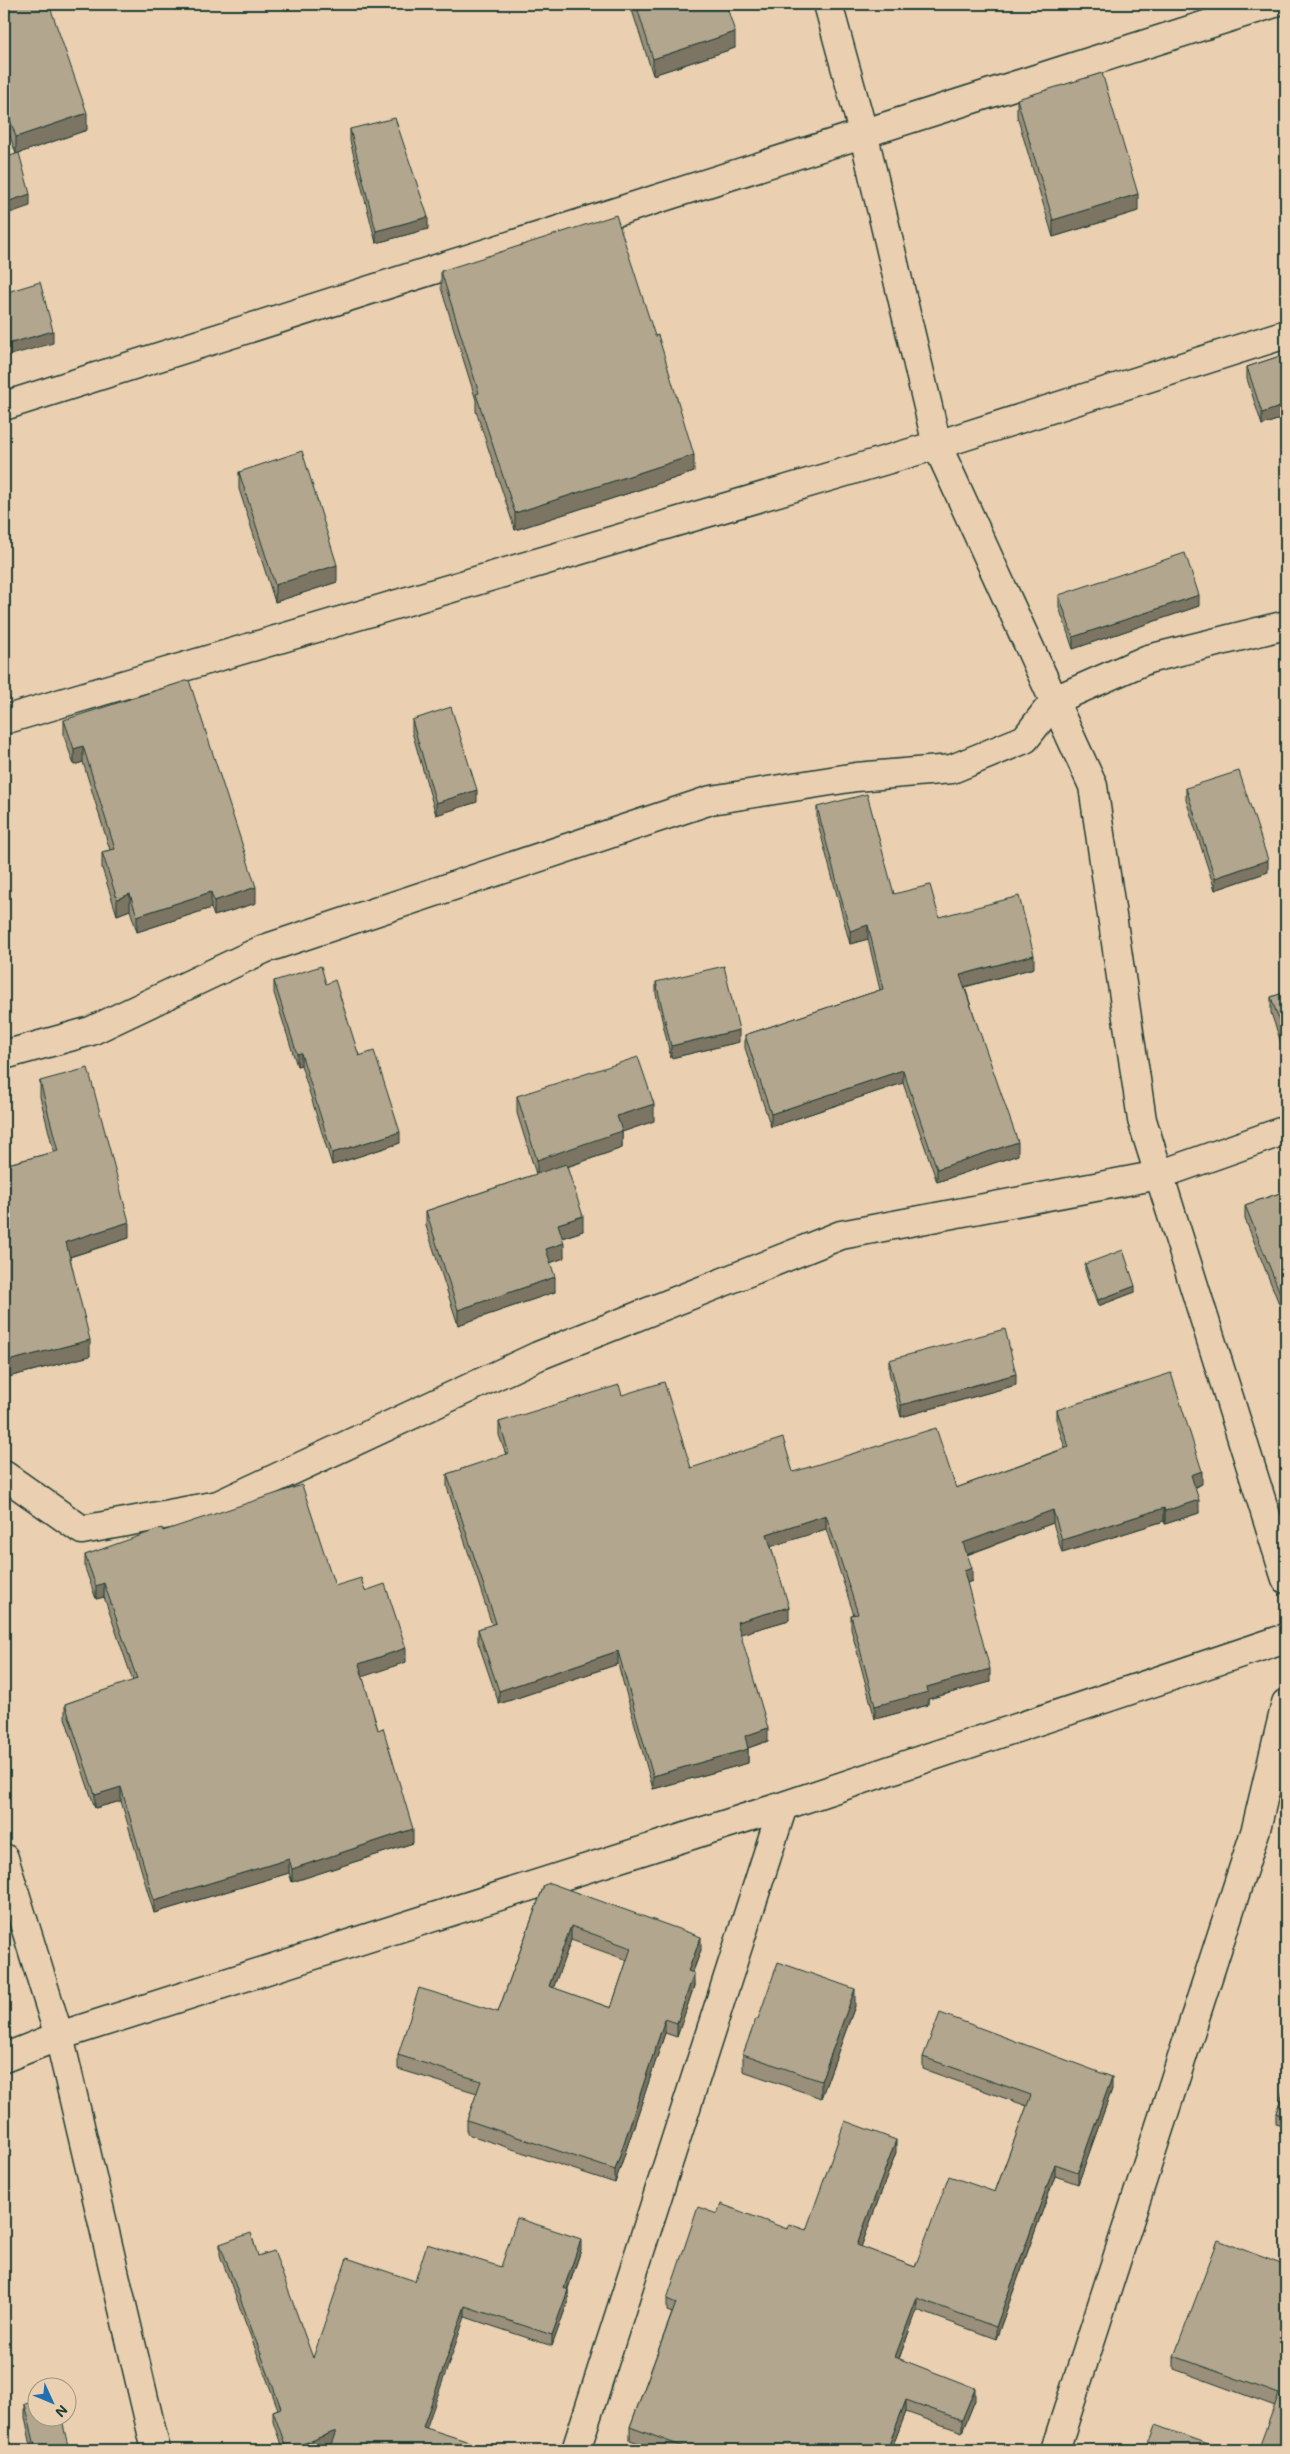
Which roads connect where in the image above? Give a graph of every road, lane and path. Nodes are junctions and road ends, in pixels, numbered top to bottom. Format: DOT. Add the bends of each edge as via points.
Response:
graph roads {
  1 [pos="828,4"];
  2 [pos="1272,4"];
  3 [pos="863,132"];
  4 [pos="1286,334"];
  5 [pos="4,406"];
  6 [pos="937,445"];
  7 [pos="1286,625"];
  8 [pos="1055,700"];
  9 [pos="4,720"];
  10 [pos="4,1055"];
  11 [pos="1286,1130"];
  12 [pos="1159,1175"];
  13 [pos="4,1475"];
  14 [pos="1286,1579"];
  15 [pos="1286,1638"];
  16 [pos="1286,1703"];
  17 [pos="783,1806"];
  18 [pos="4,1858"];
  19 [pos="59,2036"];
  20 [pos="4,2058"];
  21 [pos="156,2450"];
  22 [pos="576,2450"];
  23 [pos="1055,2450"];
  1 -- 3 [label="street"];
  2 -- 3 [label="street"];
  3 -- 5 [label="street"];
  3 -- 6 [label="street"];
  4 -- 6 [label="street"];
  6 -- 8 [label="street"];
  6 -- 9 [label="street"];
  7 -- 8 [label="street" via="1148,659"];
  8 -- 10 [label="street" via="1025,739 952,769 856,777 710,800 264,949 91,1032"];
  8 -- 12 [label="street" via="1093,786 1142,1120"];
  11 -- 12 [label="street"];
  12 -- 13 [label="street" via="841,1235 538,1356 218,1505 82,1530"];
  12 -- 14 [label="street"];
  15 -- 17 [label="street"];
  16 -- 23 [label="street" via="1256,1829"];
  17 -- 19 [label="street"];
  17 -- 22 [label="street"];
  18 -- 19 [label="street"];
  19 -- 20 [label="street"];
  19 -- 21 [label="street"];
}
